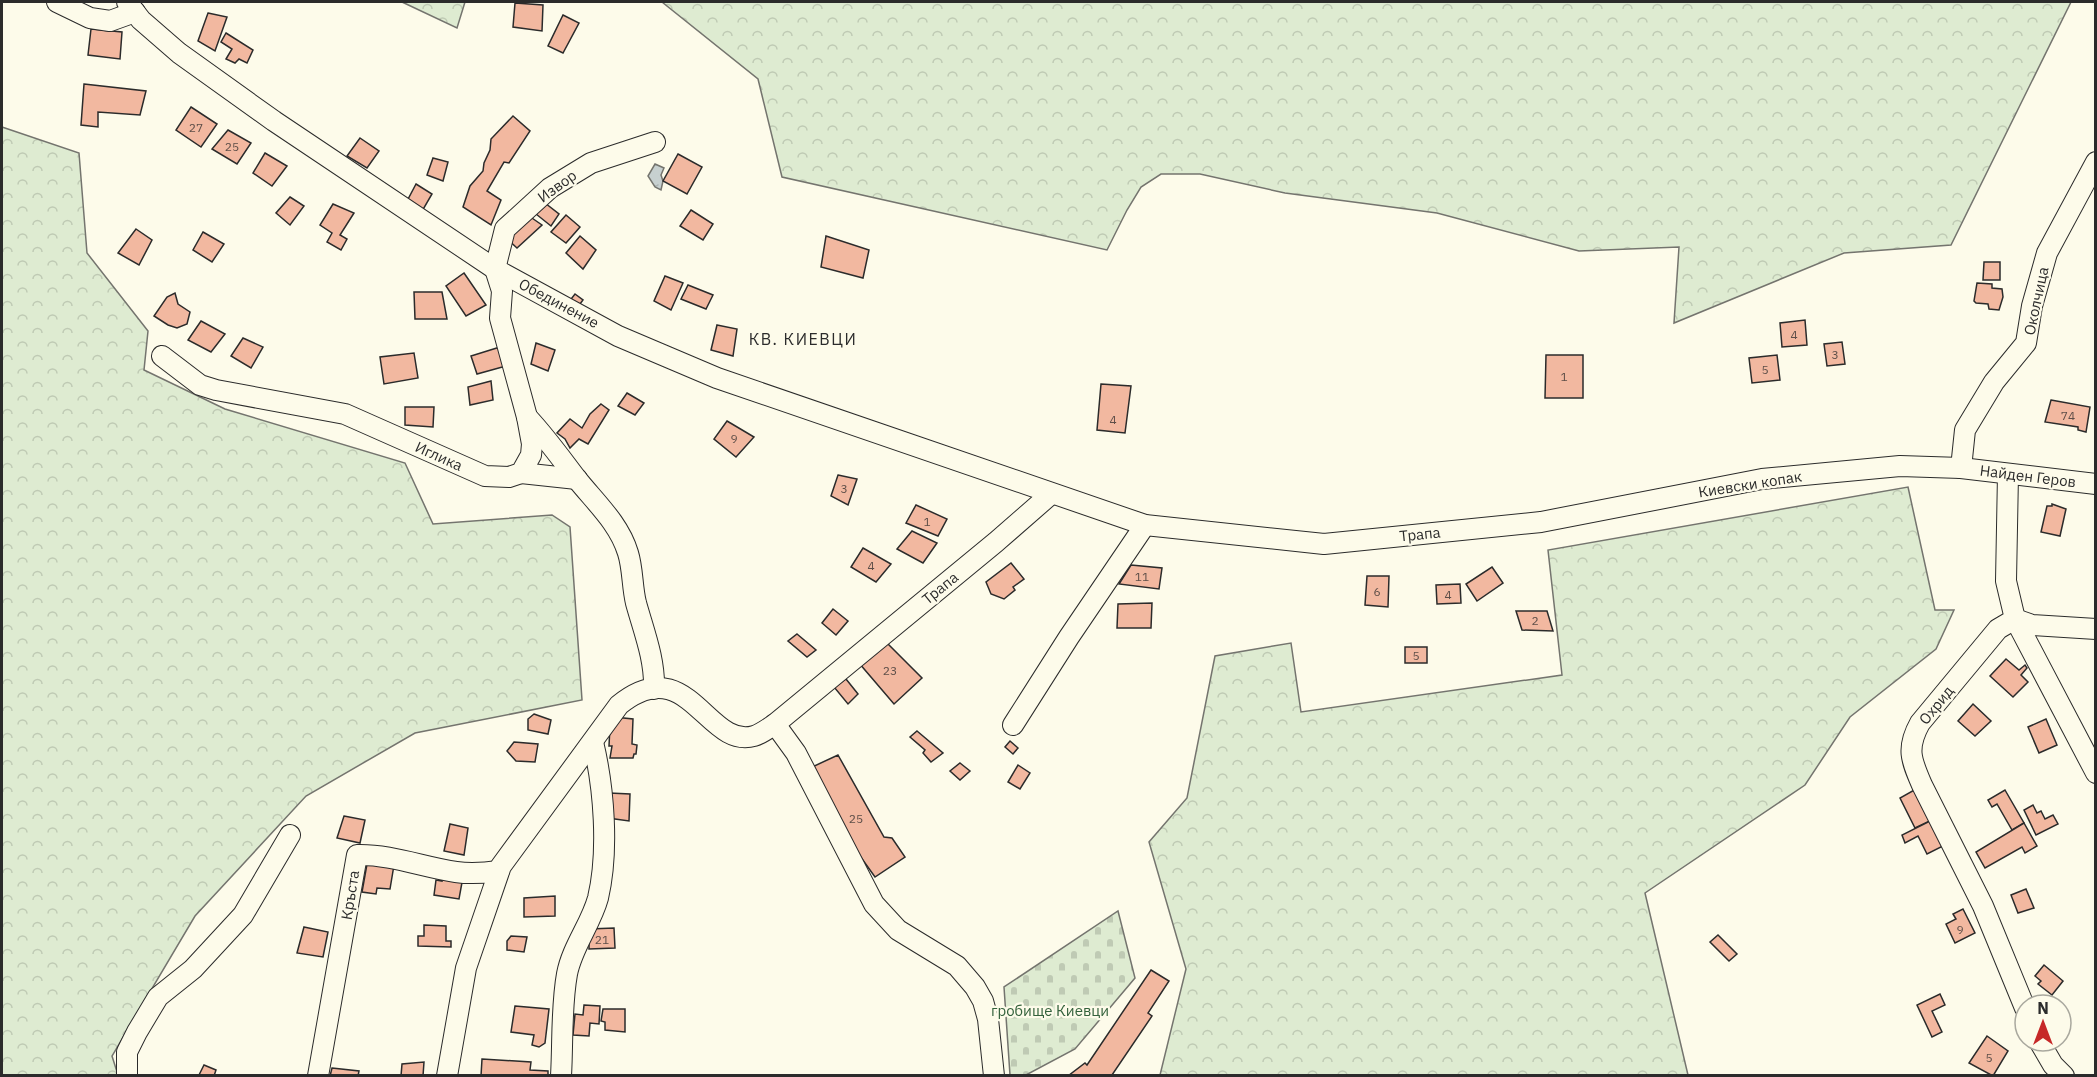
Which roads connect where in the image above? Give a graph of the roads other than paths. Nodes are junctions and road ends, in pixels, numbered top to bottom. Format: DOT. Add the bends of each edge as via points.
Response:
graph roads {
  1 [pos="57,2"];
  2 [pos="131,7"];
  3 [pos="656,142"];
  4 [pos="2096,162"];
  5 [pos="495,269"];
  6 [pos="162,356"];
  7 [pos="527,417"];
  8 [pos="1961,468"];
  9 [pos="520,473"];
  10 [pos="2007,474"];
  11 [pos="577,479"];
  12 [pos="2096,484"];
  13 [pos="1051,494"];
  14 [pos="1541,522"];
  15 [pos="1145,525"];
  16 [pos="2015,619"];
  17 [pos="2096,629"];
  18 [pos="654,688"];
  19 [pos="775,724"];
  20 [pos="1013,725"];
  21 [pos="593,742"];
  22 [pos="2096,773"];
  23 [pos="290,835"];
  24 [pos="499,872"];
  25 [pos="2019,993"];
  26 [pos="2046,1053"];
  27 [pos="128,1076"];
  28 [pos="318,1076"];
  29 [pos="447,1076"];
  30 [pos="561,1076"];
  31 [pos="994,1076"];
  32 [pos="2064,1076"];
  1 -- 2 [label="street" via="90,18 110,21"];
  2 -- 5 [label="street, Обединение" via="179,53"];
  3 -- 5 [label="street, Извор" via="591,163 550,188 505,229"];
  4 -- 8 [label="street, Околчица" via="2047,253 2026,343 1994,382 1965,430"];
  5 -- 7 [label="street" via="502,291 500,318"];
  5 -- 13 [label="street, Обединение" via="618,336 717,378"];
  6 -- 9 [label="street, Иглика" via="200,385 345,414 484,476"];
  7 -- 9 [label="street" via="531,455"];
  7 -- 11 [label="street"];
  8 -- 10 [label="street, Найден Геров"];
  8 -- 14 [label="street, Киевски копак" via="1900,466 1762,479"];
  9 -- 11 [label="street, Иглика"];
  10 -- 12 [label="street, Найден Геров"];
  10 -- 16 [label="street" via="2006,581"];
  11 -- 18 [label="street" via="619,533 628,554 635,600 655,671"];
  13 -- 15 [label="street, Трапа"];
  13 -- 19 [label="street, Трапа"];
  14 -- 15 [label="street, Трапа" via="1324,544"];
  15 -- 20 [label="street"];
  16 -- 17 [label="street" via="2032,625"];
  16 -- 22 [label="street"];
  16 -- 25 [label="street, Охрид" via="1998,629 1920,723 1911,738 1910,752 1922,785 1983,906"];
  18 -- 19 [label="street" via="674,691 691,700 729,735 753,736"];
  18 -- 21 [label="street" via="633,694 619,705"];
  19 -- 31 [label="street" via="796,753 874,904 898,930 957,966 975,987 988,1019"];
  21 -- 24 [label="street"];
  21 -- 30 [label="street" via="601,775 601,871 597,899 567,974"];
  23 -- 27 [label="street" via="243,915 193,969 158,997 128,1052"];
  24 -- 28 [label="street, Кръста" via="456,872 357,855"];
  24 -- 29 [label="street" via="466,968"];
  26 -- 32 [label="street"];
}
